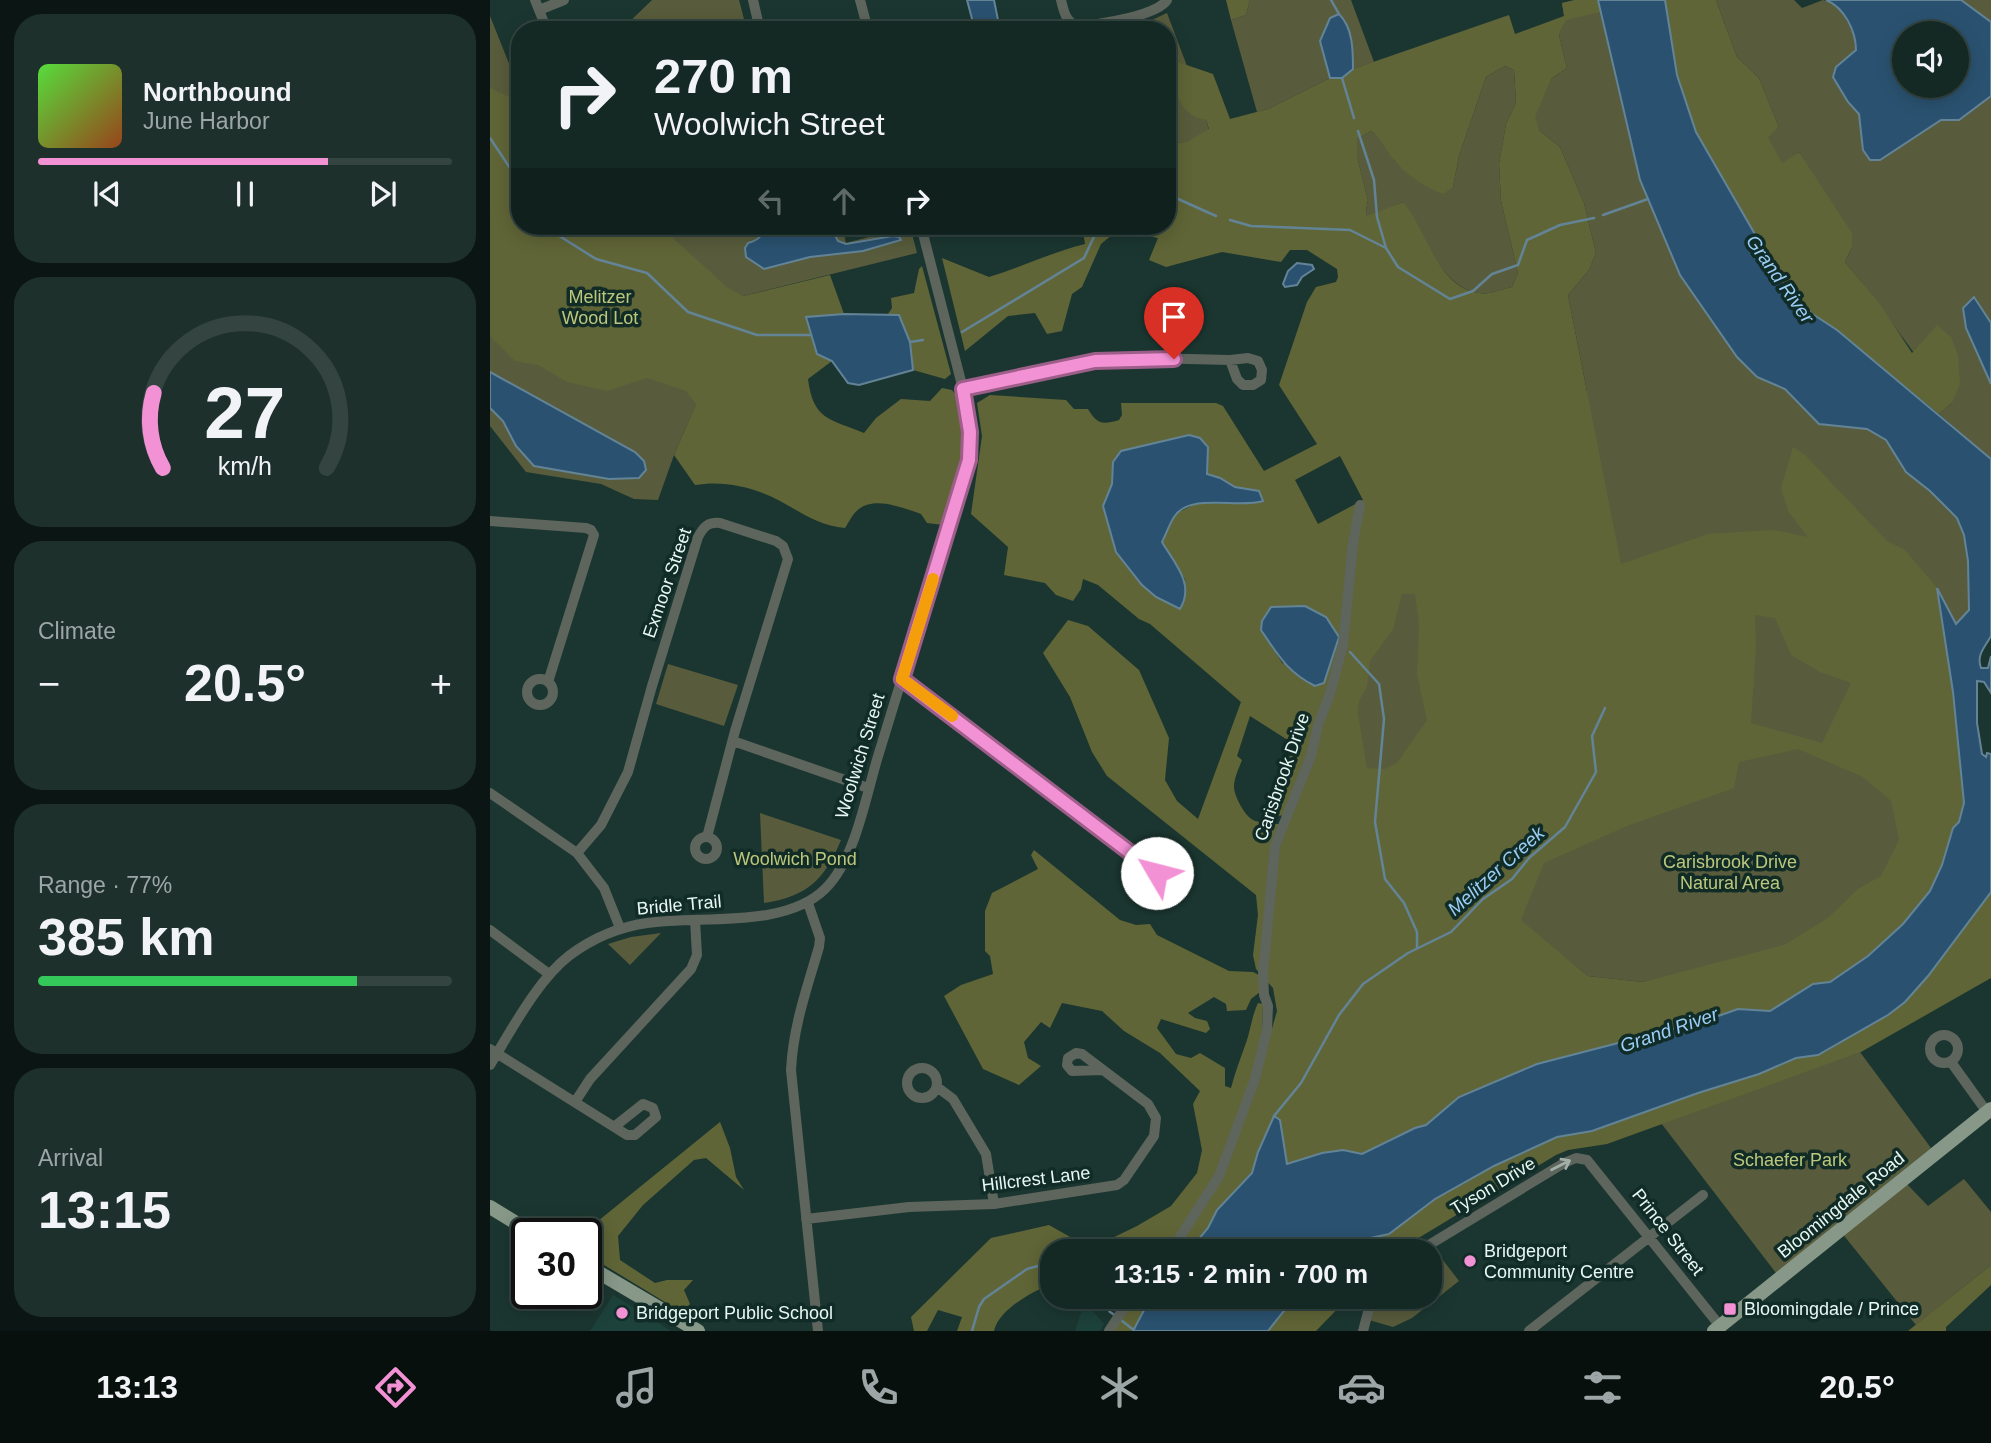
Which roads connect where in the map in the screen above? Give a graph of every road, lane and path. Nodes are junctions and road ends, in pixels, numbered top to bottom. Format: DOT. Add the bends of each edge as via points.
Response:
graph roads {
  1 [pos="564,0"];
  2 [pos="752,0"];
  3 [pos="860,0"];
  4 [pos="1061,0"];
  5 [pos="1167,0"];
  6 [pos="537,5"];
  7 [pos="758,21"];
  8 [pos="866,21"];
  9 [pos="1068,21"];
  10 [pos="1106,21"];
  11 [pos="923,235"];
  12 [pos="1230,360"];
  13 [pos="963,389"];
  14 [pos="1360,505"];
  15 [pos="490,521"];
  16 [pos="902,679"];
  17 [pos="548,682"];
  18 [pos="733,741"];
  19 [pos="868,788"];
  20 [pos="490,793"];
  21 [pos="707,837"];
  22 [pos="578,853"];
  23 [pos="1157,873"];
  24 [pos="808,903"];
  25 [pos="695,920"];
  26 [pos="620,928"];
  27 [pos="490,930"];
  28 [pos="549,974"];
  29 [pos="494,1051"];
  30 [pos="1951,1062"];
  31 [pos="490,1065"];
  32 [pos="1102,1070"];
  33 [pos="937,1087"];
  34 [pos="575,1102"];
  35 [pos="1989,1111"];
  36 [pos="614,1127"];
  37 [pos="1587,1160"];
  38 [pos="1703,1195"];
  39 [pos="994,1204"];
  40 [pos="490,1207"];
  41 [pos="806,1219"];
  42 [pos="511,1220"];
  43 [pos="1650,1236"];
  44 [pos="1179,1239"];
  45 [pos="1439,1239"];
  46 [pos="602,1274"];
  47 [pos="1369,1309"];
  48 [pos="1717,1329"];
  49 [pos="698,1331"];
  50 [pos="818,1331"];
  51 [pos="1363,1331"];
  52 [pos="1529,1331"];
  1 -- 6 [label="street"];
  2 -- 7 [label="street"];
  3 -- 8 [label="street"];
  4 -- 9 [label="street"];
  5 -- 10 [label="street" via="1152,11"];
  11 -- 13 [label="street, Woolwich Street"];
  12 -- 13 [label="street" via="1095,361"];
  13 -- 16 [label="street, Woolwich Street" via="969,460"];
  14 -- 44 [label="street, Carisbrook Drive" via="1343,645 1311,756 1275,846 1263,974 1267,1030 1255,1079 1219,1176"];
  15 -- 17 [label="street" via="586,528 594,536"];
  16 -- 19 [label="street, Woolwich Street"];
  16 -- 23 [label="street"];
  18 -- 19 [label="street"];
  18 -- 21 [label="street"];
  18 -- 22 [label="street, Exmoor Street" via="788,559 776,541 712,522 698,537 628,772 601,825"];
  19 -- 24 [label="street, Woolwich Street" via="845,861 826,889"];
  20 -- 22 [label="street"];
  22 -- 26 [label="street" via="604,888"];
  24 -- 25 [label="street, Bridle Trail" via="762,915"];
  24 -- 41 [label="street" via="819,947 792,1042"];
  25 -- 26 [label="street, Bridle Trail"];
  25 -- 34 [label="street" via="697,955 691,969 590,1079"];
  26 -- 28 [label="street, Bridle Trail" via="569,956"];
  27 -- 28 [label="street"];
  28 -- 29 [label="street, Bridle Trail"];
  29 -- 31 [label="street, Bridle Trail"];
  29 -- 34 [label="street"];
  30 -- 35 [label="street"];
  32 -- 39 [label="street, Hillcrest Lane" via="1148,1104 1156,1118 1154,1136 1124,1180 1110,1187"];
  33 -- 39 [label="street" via="953,1099 986,1154"];
  34 -- 36 [label="street"];
  35 -- 48 [label="main road, Bloomingdale Road"];
  37 -- 43 [label="street, Prince Street"];
  45 -- 37 [label="street, Tyson Drive, one-way" via="1564,1163"];
  38 -- 43 [label="street"];
  39 -- 41 [label="street, Hillcrest Lane" via="909,1207"];
  40 -- 42 [label="main road"];
  41 -- 50 [label="street"];
  43 -- 48 [label="street, Prince Street"];
  43 -- 52 [label="street"];
  46 -- 49 [label="main road"];
  47 -- 51 [label="street"];
}
